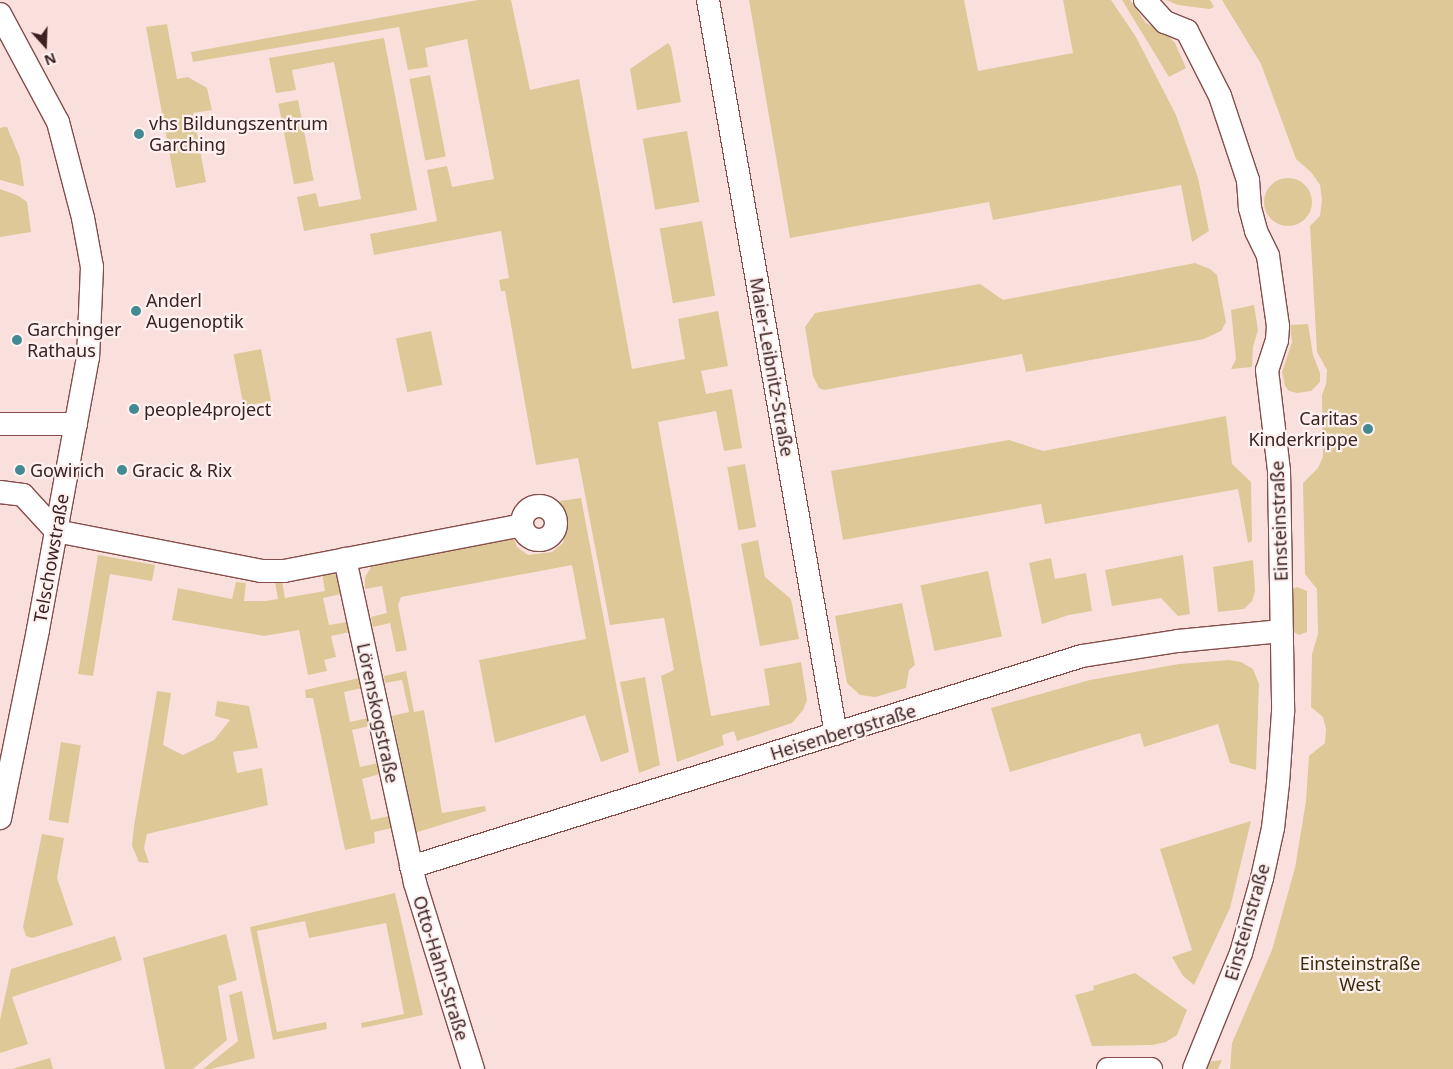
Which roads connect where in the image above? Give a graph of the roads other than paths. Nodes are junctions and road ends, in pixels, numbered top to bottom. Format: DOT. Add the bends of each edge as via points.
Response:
graph roads {
  1 [pos="708,0"];
  2 [pos="1146,0"];
  3 [pos="0,14"];
  4 [pos="0,424"];
  5 [pos="76,424"];
  6 [pos="0,492"];
  7 [pos="522,525"];
  8 [pos="56,531"];
  9 [pos="345,559"];
  10 [pos="1282,631"];
  11 [pos="836,734"];
  12 [pos="0,818"];
  13 [pos="411,867"];
  14 [pos="473,1069"];
  15 [pos="1108,1069"];
  16 [pos="1151,1069"];
  17 [pos="1194,1069"];
  1 -- 11 [label="street, Maier-Leibnitz-Straße"];
  2 -- 10 [label="street, Einsteinstraße" via="1165,22 1187,31 1199,51 1234,134 1248,180 1256,231 1268,256 1278,326 1267,370 1279,471"];
  3 -- 5 [label="street, Telschowstraße" via="58,122 88,239 92,267 89,345"];
  4 -- 5 [label="street"];
  5 -- 8 [label="street, Telschowstraße"];
  6 -- 8 [label="street" via="23,495"];
  7 -- 9 [label="street"];
  8 -- 9 [label="street" via="261,571 284,571"];
  8 -- 12 [label="street, Telschowstraße"];
  9 -- 13 [label="street, Lörenskogstraße"];
  10 -- 11 [label="street, Heisenbergstraße" via="1178,641 1082,656"];
  10 -- 17 [label="street, Einsteinstraße" via="1283,712 1273,828 1241,953"];
  11 -- 13 [label="street, Heisenbergstraße"];
  13 -- 14 [label="street, Otto-Hahn-Straße"];
  15 -- 16 [label="street"];
}
